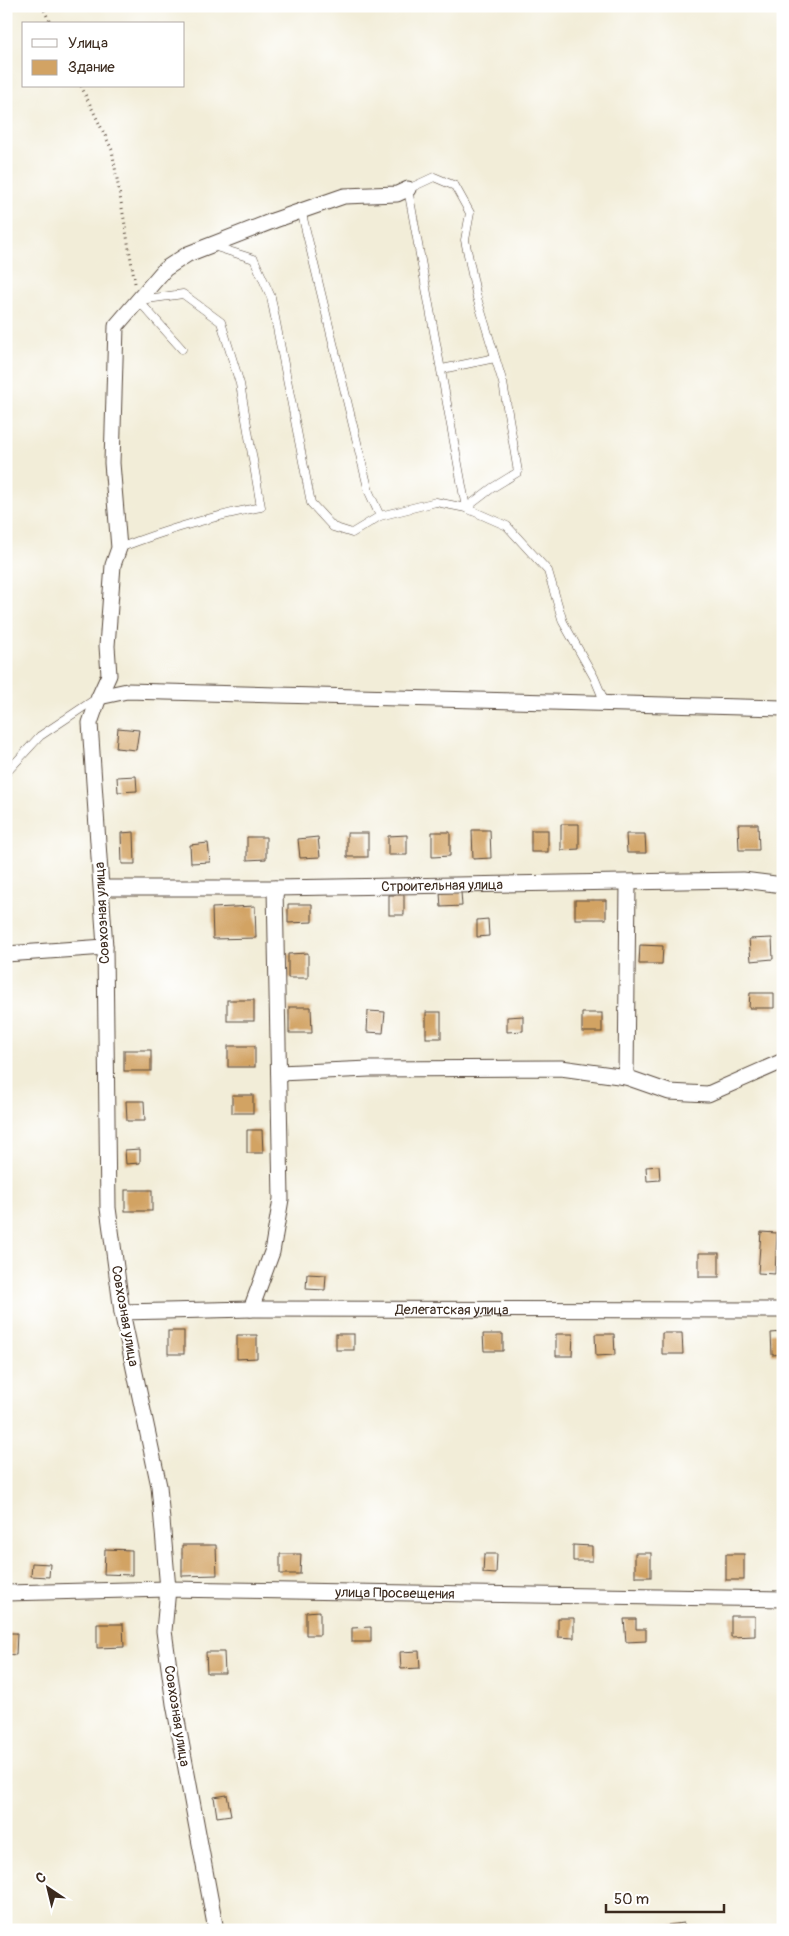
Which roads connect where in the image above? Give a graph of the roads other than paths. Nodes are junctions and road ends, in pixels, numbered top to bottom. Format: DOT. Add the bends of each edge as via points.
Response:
graph roads {
  1 [pos="408,189"];
  2 [pos="300,210"];
  3 [pos="211,245"];
  4 [pos="138,300"];
  5 [pos="182,349"];
  6 [pos="495,358"];
  7 [pos="442,370"];
  8 [pos="466,508"];
  9 [pos="380,516"];
  10 [pos="119,548"];
  11 [pos="99,697"];
  12 [pos="605,703"];
  13 [pos="783,708"];
  14 [pos="6,773"];
  15 [pos="628,882"];
  16 [pos="783,885"];
  17 [pos="102,888"];
  18 [pos="275,888"];
  19 [pos="105,947"];
  20 [pos="6,954"];
  21 [pos="783,1061"];
  22 [pos="279,1073"];
  23 [pos="626,1077"];
  24 [pos="251,1309"];
  25 [pos="783,1310"];
  26 [pos="122,1312"];
  27 [pos="168,1589"];
  28 [pos="6,1593"];
  29 [pos="783,1599"];
  30 [pos="216,1930"];
  1 -- 2 [label="street, Совхозная улица" via="397,194 344,196"];
  1 -- 6 [label="lane" via="434,177 455,186 470,213 465,240 477,298"];
  1 -- 7 [label="lane"];
  2 -- 3 [label="street, Совхозная улица"];
  2 -- 9 [label="lane" via="369,492"];
  3 -- 4 [label="street, Совхозная улица" via="188,254 165,269"];
  3 -- 9 [label="lane" via="254,259 271,297 311,503 333,527 352,533"];
  4 -- 5 [label="lane"];
  4 -- 10 [label="street, Совхозная улица" via="116,326 112,463"];
  4 -- 10 [label="lane" via="183,294 221,322 240,384 261,507 220,514"];
  6 -- 7 [label="lane"];
  6 -- 8 [label="lane" via="504,383 518,472"];
  7 -- 8 [label="lane"];
  8 -- 9 [label="lane" via="436,502"];
  8 -- 12 [label="lane" via="507,526 548,571 563,622"];
  10 -- 11 [label="street, Совхозная улица" via="113,565 107,646 109,675"];
  11 -- 12 [label="street" via="126,691"];
  11 -- 14 [label="lane" via="40,736"];
  11 -- 17 [label="street, Совхозная улица" via="90,723"];
  12 -- 13 [label="street"];
  15 -- 16 [label="street, Строительная улица" via="743,880"];
  15 -- 18 [label="street, Строительная улица"];
  15 -- 23 [label="street"];
  17 -- 18 [label="street, Строительная улица"];
  17 -- 19 [label="street, Совхозная улица"];
  18 -- 22 [label="street"];
  19 -- 20 [label="street"];
  19 -- 26 [label="street, Совхозная улица" via="108,1208"];
  21 -- 23 [label="street" via="708,1094 669,1092"];
  22 -- 23 [label="street" via="561,1068"];
  22 -- 24 [label="street" via="281,1199 272,1252"];
  24 -- 25 [label="street, Делегатская улица"];
  24 -- 26 [label="street, Делегатская улица"];
  26 -- 27 [label="street, Совхозная улица" via="159,1486"];
  27 -- 28 [label="street, улица Просвещения"];
  27 -- 29 [label="street, улица Просвещения"];
  27 -- 30 [label="street, Совхозная улица" via="164,1631 174,1704"];
}
